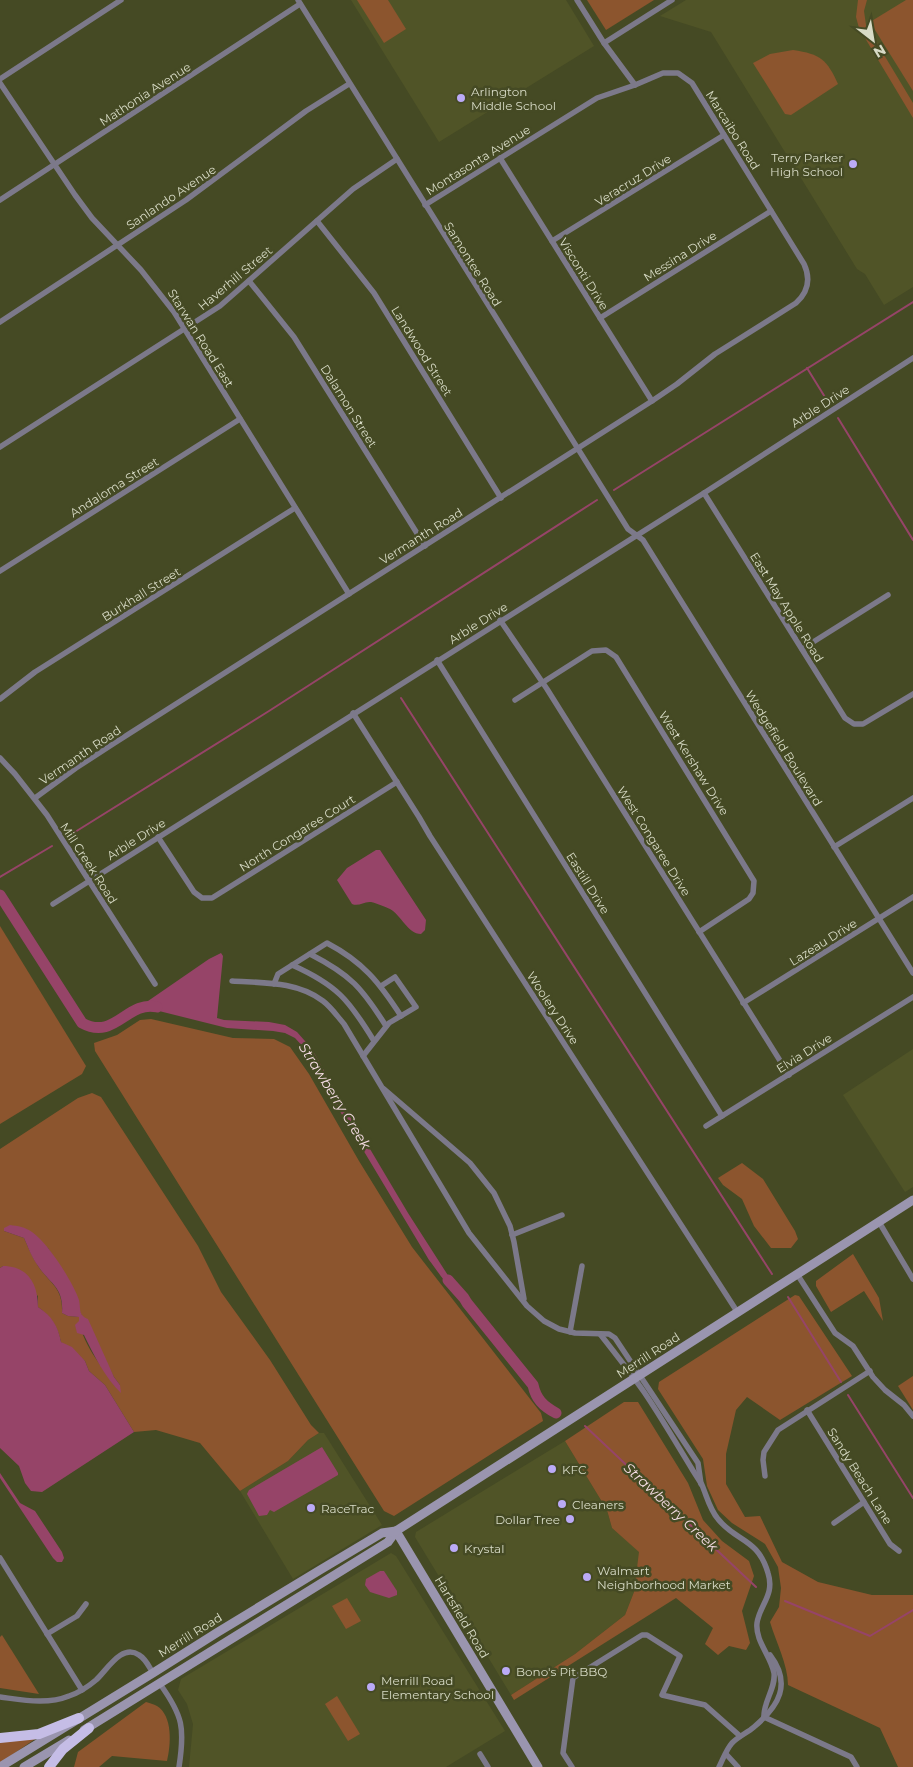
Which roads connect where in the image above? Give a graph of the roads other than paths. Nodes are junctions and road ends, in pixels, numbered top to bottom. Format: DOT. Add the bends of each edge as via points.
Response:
graph roads {
  1 [pos="121,0"];
  2 [pos="577,0"];
  3 [pos="672,0"];
  4 [pos="299,2"];
  5 [pos="604,43"];
  6 [pos="678,73"];
  7 [pos="0,81"];
  8 [pos="349,84"];
  9 [pos="635,85"];
  10 [pos="724,135"];
  11 [pos="500,158"];
  12 [pos="397,160"];
  13 [pos="53,165"];
  14 [pos="0,200"];
  15 [pos="425,205"];
  16 [pos="771,211"];
  17 [pos="317,221"];
  18 [pos="552,242"];
  19 [pos="118,245"];
  20 [pos="249,282"];
  21 [pos="808,282"];
  22 [pos="600,318"];
  23 [pos="0,322"];
  24 [pos="184,330"];
  25 [pos="913,358"];
  26 [pos="652,401"];
  27 [pos="240,419"];
  28 [pos="0,447"];
  29 [pos="578,449"];
  30 [pos="704,493"];
  31 [pos="501,498"];
  32 [pos="295,508"];
  33 [pos="636,535"];
  34 [pos="425,546"];
  35 [pos="0,571"];
  36 [pos="349,594"];
  37 [pos="888,595"];
  38 [pos="500,620"];
  39 [pos="802,649"];
  40 [pos="437,660"];
  41 [pos="542,683"];
  42 [pos="913,694"];
  43 [pos="0,699"];
  44 [pos="515,700"];
  45 [pos="353,713"];
  46 [pos="0,758"];
  47 [pos="397,782"];
  48 [pos="35,798"];
  49 [pos="913,798"];
  50 [pos="158,837"];
  51 [pos="834,846"];
  52 [pos="89,880"];
  53 [pos="913,897"];
  54 [pos="53,904"];
  55 [pos="879,919"];
  56 [pos="699,932"];
  57 [pos="310,954"];
  58 [pos="292,965"];
  59 [pos="913,973"];
  60 [pos="232,981"];
  61 [pos="155,984"];
  62 [pos="274,984"];
  63 [pos="381,986"];
  64 [pos="913,997"];
  65 [pos="743,1003"];
  66 [pos="400,1016"];
  67 [pos="386,1026"];
  68 [pos="374,1041"];
  69 [pos="363,1056"];
  70 [pos="789,1075"];
  71 [pos="380,1086"];
  72 [pos="722,1116"];
  73 [pos="706,1126"];
  74 [pos="913,1200"];
  75 [pos="562,1215"];
  76 [pos="879,1222"];
  77 [pos="512,1235"];
  78 [pos="582,1266"];
  79 [pos="797,1274"];
  80 [pos="913,1279"];
  81 [pos="525,1304"];
  82 [pos="738,1313"];
  83 [pos="570,1332"];
  84 [pos="600,1334"];
  85 [pos="870,1371"];
  86 [pos="637,1376"];
  87 [pos="807,1410"];
  88 [pos="913,1416"];
  89 [pos="765,1476"];
  90 [pos="864,1502"];
  91 [pos="834,1523"];
  92 [pos="396,1531"];
  93 [pos="899,1551"];
  94 [pos="0,1558"];
  95 [pos="290,1588"];
  96 [pos="86,1604"];
  97 [pos="47,1634"];
  98 [pos="207,1638"];
  99 [pos="228,1642"];
  100 [pos="764,1648"];
  101 [pos="153,1674"];
  102 [pos="160,1684"];
  103 [pos="82,1690"];
  104 [pos="0,1697"];
  105 [pos="764,1717"];
  106 [pos="80,1718"];
  107 [pos="92,1725"];
  108 [pos="740,1736"];
  109 [pos="0,1738"];
  110 [pos="480,1754"];
  111 [pos="726,1754"];
  112 [pos="0,1767"];
  113 [pos="24,1767"];
  114 [pos="49,1767"];
  115 [pos="179,1767"];
  116 [pos="488,1767"];
  117 [pos="538,1767"];
  118 [pos="572,1767"];
  119 [pos="719,1767"];
  120 [pos="738,1767"];
  121 [pos="857,1767"];
  1 -- 7 [label="street"];
  2 -- 5 [label="street"];
  3 -- 5 [label="street"];
  4 -- 8 [label="street, Samontee Road"];
  4 -- 13 [label="street, Mathonia Avenue"];
  5 -- 9 [label="street"];
  6 -- 9 [label="street, Montasonta Avenue" via="663,72"];
  6 -- 10 [label="street, Marcaibo Road" via="692,83"];
  7 -- 13 [label="street, Starwan Road East"];
  8 -- 12 [label="street, Samontee Road"];
  8 -- 19 [label="street, Sanlando Avenue"];
  9 -- 11 [label="street, Montasonta Avenue" via="592,102"];
  10 -- 16 [label="street, Marcaibo Road"];
  10 -- 18 [label="street, Veracruz Drive"];
  11 -- 15 [label="street, Montasonta Avenue"];
  11 -- 18 [label="street, Visconti Drive"];
  12 -- 15 [label="street, Samontee Road"];
  12 -- 17 [label="street, Haverhill Street" via="353,189"];
  13 -- 14 [label="street, Mathonia Avenue"];
  13 -- 19 [label="street, Starwan Road East" via="92,218"];
  15 -- 29 [label="street, Samontee Road"];
  16 -- 21 [label="street, Marcaibo Road" via="804,264"];
  16 -- 22 [label="street, Messina Drive"];
  17 -- 20 [label="street, Haverhill Street"];
  17 -- 31 [label="street, Landwood Street" via="374,293"];
  18 -- 22 [label="street, Visconti Drive"];
  19 -- 23 [label="street, Sanlando Avenue"];
  19 -- 24 [label="street, Starwan Road East" via="159,292"];
  20 -- 24 [label="street, Haverhill Street"];
  20 -- 34 [label="street, Dalamon Street" via="294,337"];
  21 -- 26 [label="street, Vermanth Road" via="796,303 715,354"];
  22 -- 26 [label="street, Visconti Drive"];
  24 -- 27 [label="street, Starwan Road East"];
  24 -- 28 [label="street, Haverhill Street"];
  25 -- 30 [label="street, Arble Drive"];
  26 -- 29 [label="street, Vermanth Road"];
  27 -- 32 [label="street, Starwan Road East"];
  27 -- 35 [label="street, Andaloma Street"];
  29 -- 31 [label="street, Vermanth Road"];
  29 -- 33 [label="street, Samontee Road" via="628,529"];
  30 -- 33 [label="street, Arble Drive"];
  30 -- 39 [label="street, East May Apple Road"];
  31 -- 34 [label="street, Vermanth Road"];
  32 -- 36 [label="street, Starwan Road East"];
  32 -- 43 [label="street, Burkhall Street" via="35,672"];
  33 -- 38 [label="street, Arble Drive"];
  33 -- 51 [label="street, Wedgefield Boulevard" via="643,540"];
  34 -- 36 [label="street, Vermanth Road"];
  36 -- 48 [label="street, Vermanth Road" via="113,744"];
  37 -- 39 [label="street"];
  38 -- 40 [label="street, Arble Drive"];
  38 -- 41 [label="street, West Congaree Drive"];
  39 -- 42 [label="street, East May Apple Road" via="845,718 858,725 869,722"];
  40 -- 45 [label="street, Arble Drive"];
  40 -- 72 [label="street, Eastill Drive"];
  41 -- 44 [label="street"];
  41 -- 56 [label="street, West Congaree Drive"];
  41 -- 56 [label="street, West Kershaw Drive" via="592,651 606,650 616,656 754,881 749,899"];
  45 -- 47 [label="street, Woolery Drive"];
  45 -- 50 [label="street, Arble Drive"];
  46 -- 48 [label="street, Mill Creek Road"];
  47 -- 50 [label="street, North Congaree Court" via="218,896 207,899 194,892"];
  47 -- 82 [label="street, Woolery Drive"];
  48 -- 52 [label="street, Mill Creek Road"];
  49 -- 51 [label="street"];
  50 -- 52 [label="street, Arble Drive"];
  51 -- 55 [label="street, Wedgefield Boulevard"];
  52 -- 54 [label="street, Arble Drive"];
  52 -- 61 [label="street, Mill Creek Road"];
  53 -- 55 [label="street, Lazeau Drive"];
  55 -- 59 [label="street, Wedgefield Boulevard"];
  55 -- 65 [label="street, Lazeau Drive"];
  56 -- 65 [label="street, West Congaree Drive"];
  57 -- 58 [label="street"];
  57 -- 63 [label="street" via="327,943 354,958"];
  57 -- 67 [label="street" via="356,984"];
  58 -- 62 [label="street" via="278,974"];
  58 -- 68 [label="street" via="337,991 355,1010"];
  60 -- 62 [label="street"];
  62 -- 69 [label="street" via="296,988 323,1001 344,1024"];
  63 -- 66 [label="street"];
  63 -- 66 [label="street" via="396,977 416,1007"];
  64 -- 70 [label="street, Elvia Drive"];
  65 -- 70 [label="street, West Congaree Drive"];
  66 -- 67 [label="street"];
  67 -- 68 [label="street"];
  68 -- 69 [label="street"];
  69 -- 71 [label="street"];
  70 -- 72 [label="street, Elvia Drive"];
  71 -- 77 [label="street" via="470,1163 494,1193"];
  71 -- 81 [label="street" via="469,1233"];
  72 -- 73 [label="street, Elvia Drive"];
  74 -- 76 [label="main road, Merrill Road"];
  75 -- 77 [label="street"];
  76 -- 79 [label="main road, Merrill Road"];
  76 -- 80 [label="street"];
  77 -- 81 [label="street"];
  78 -- 83 [label="street"];
  79 -- 82 [label="main road, Merrill Road"];
  79 -- 85 [label="street" via="831,1328 853,1346"];
  81 -- 83 [label="street" via="544,1321"];
  82 -- 86 [label="main road, Merrill Road"];
  83 -- 84 [label="street"];
  84 -- 86 [label="street"];
  84 -- 86 [label="street" via="615,1338"];
  85 -- 87 [label="street"];
  85 -- 88 [label="street"];
  86 -- 92 [label="main road, Merrill Road"];
  86 -- 100 [label="street" via="698,1463 701,1484 717,1519 753,1546 762,1557 771,1588 757,1624"];
  87 -- 89 [label="street" via="782,1426 769,1442 763,1460"];
  87 -- 90 [label="street, Sandy Beach Lane"];
  90 -- 91 [label="street"];
  90 -- 93 [label="street, Sandy Beach Lane" via="890,1544"];
  92 -- 95 [label="main road, Merrill Road" via="382,1533"];
  92 -- 99 [label="main road, Merrill Road" via="388,1542"];
  92 -- 117 [label="main road, Hartsfield Road"];
  94 -- 97 [label="street"];
  95 -- 98 [label="main road, Merrill Road"];
  95 -- 99 [label="main road" via="290,1597 234,1631"];
  96 -- 97 [label="street" via="76,1616"];
  97 -- 103 [label="street"];
  98 -- 101 [label="main road, Merrill Road"];
  98 -- 102 [label="main road" via="196,1653 162,1674"];
  99 -- 102 [label="main road, Merrill Road"];
  100 -- 105 [label="street" via="774,1674 763,1710"];
  100 -- 105 [label="street" via="779,1669 782,1684 773,1709"];
  101 -- 103 [label="street" via="137,1653 127,1653 118,1656"];
  101 -- 106 [label="main road, Merrill Road"];
  101 -- 107 [label="main road" via="146,1686 100,1715"];
  102 -- 107 [label="main road, Merrill Road"];
  102 -- 115 [label="street" via="172,1701 182,1728"];
  103 -- 104 [label="street" via="55,1701"];
  105 -- 108 [label="street"];
  105 -- 121 [label="street" via="850,1757"];
  106 -- 109 [label="highway" via="39,1734"];
  106 -- 112 [label="main road, Merrill Road"];
  107 -- 113 [label="main road, Merrill Road"];
  107 -- 114 [label="highway" via="63,1749"];
  108 -- 111 [label="street"];
  108 -- 118 [label="street" via="705,1705 662,1695 680,1656 642,1635 573,1678 563,1753"];
  110 -- 116 [label="street"];
  111 -- 119 [label="street"];
  111 -- 120 [label="street"];
}
